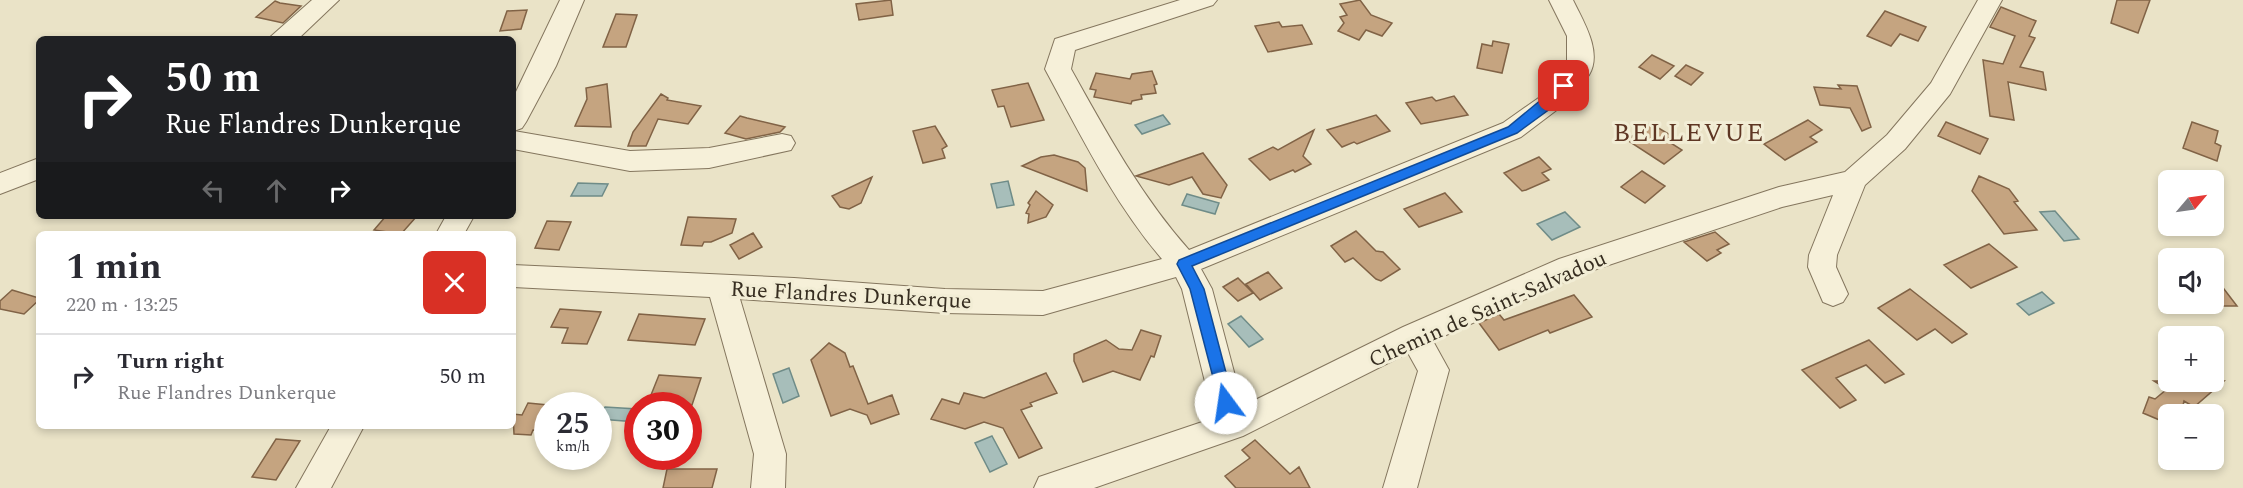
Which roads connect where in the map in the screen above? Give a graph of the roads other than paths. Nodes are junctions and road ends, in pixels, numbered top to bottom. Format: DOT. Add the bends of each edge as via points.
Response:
graph roads {
  1 [pos="327,0"];
  2 [pos="572,0"];
  3 [pos="1205,0"];
  4 [pos="1561,0"];
  5 [pos="1990,0"];
  6 [pos="285,36"];
  7 [pos="516,116"];
  8 [pos="516,141"];
  9 [pos="782,143"];
  10 [pos="36,169"];
  11 [pos="1853,180"];
  12 [pos="0,184"];
  13 [pos="1184,264"];
  14 [pos="516,276"];
  15 [pos="722,286"];
  16 [pos="1833,294"];
  17 [pos="1414,336"];
  18 [pos="1232,426"];
  19 [pos="346,429"];
  20 [pos="314,488"];
  21 [pos="768,488"];
  22 [pos="1051,488"];
  23 [pos="1400,488"];
  1 -- 6 [label="street"];
  2 -- 7 [label="street"];
  3 -- 13 [label="street" via="1064,45 1058,69 1150,225"];
  4 -- 13 [label="street, Rue Flandres Dunkerque" via="1579,36 1580,69 1549,103 1512,130"];
  5 -- 11 [label="street, Chemin de Saint-Salvadou" via="1941,88 1896,142"];
  8 -- 9 [label="street" via="630,161 709,158"];
  10 -- 12 [label="street"];
  11 -- 16 [label="street" via="1823,255 1822,267"];
  11 -- 17 [label="street, Chemin de Saint-Salvadou" via="1779,198 1569,267"];
  13 -- 15 [label="street, Rue Flandres Dunkerque" via="1043,303 945,302"];
  13 -- 18 [label="street" via="1197,289"];
  14 -- 15 [label="street, Rue Flandres Dunkerque"];
  15 -- 21 [label="street" via="771,454"];
  17 -- 18 [label="street, Chemin de Saint-Salvadou"];
  17 -- 23 [label="street" via="1434,370"];
  18 -- 22 [label="street, Chemin de Saint-Salvadou"];
  19 -- 20 [label="street"];
}
